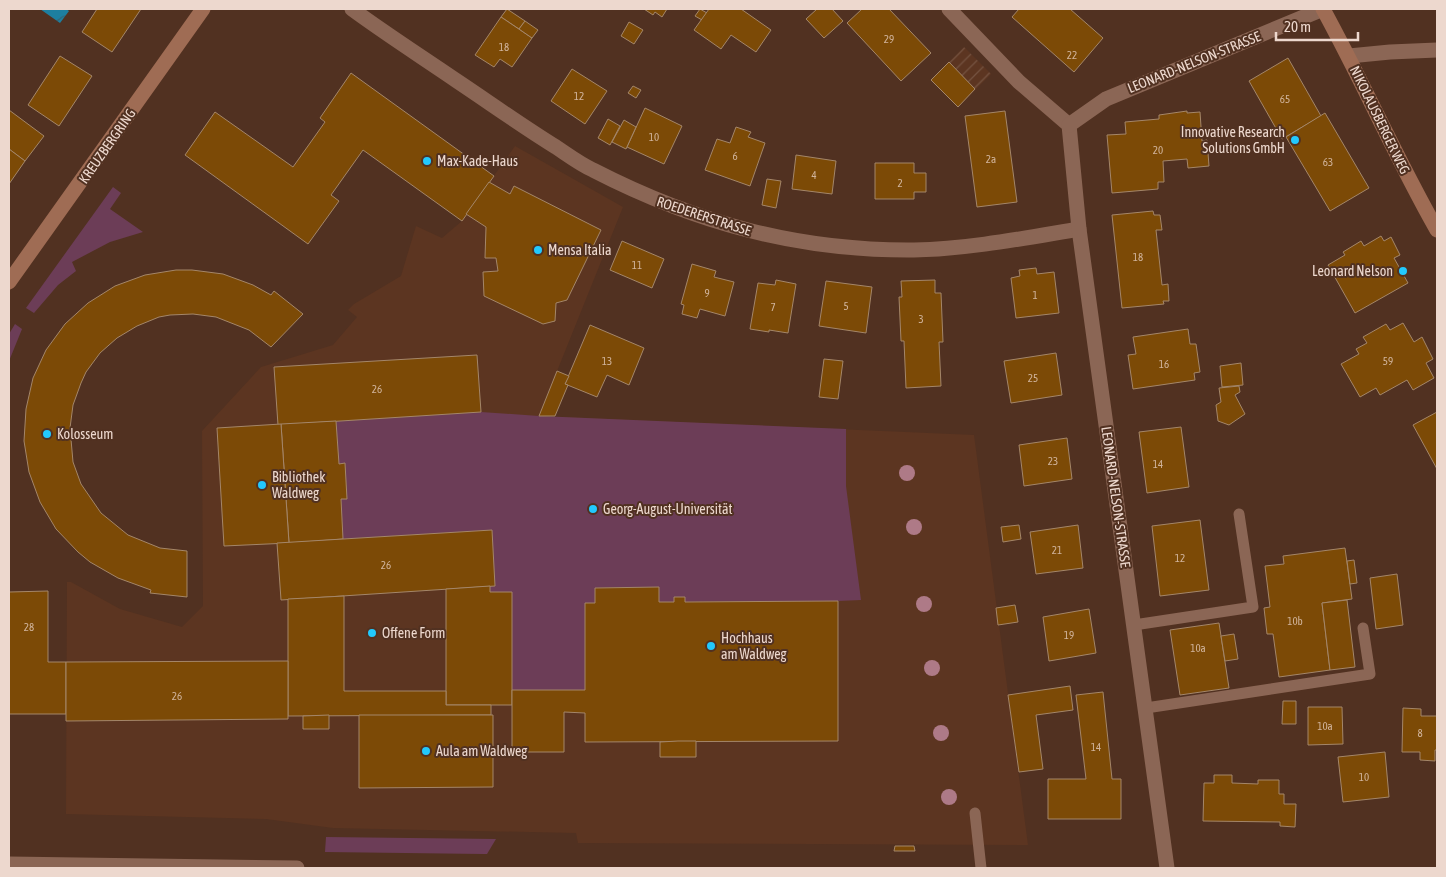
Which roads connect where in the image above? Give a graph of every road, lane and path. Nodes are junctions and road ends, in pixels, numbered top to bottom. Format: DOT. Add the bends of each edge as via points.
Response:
graph roads {
  1 [pos="203,9"];
  2 [pos="352,9"];
  3 [pos="949,9"];
  4 [pos="1323,9"];
  5 [pos="1437,50"];
  6 [pos="1349,56"];
  7 [pos="1070,125"];
  8 [pos="1079,229"];
  9 [pos="1437,230"];
  10 [pos="9,282"];
  11 [pos="1239,514"];
  12 [pos="1134,625"];
  13 [pos="1363,628"];
  14 [pos="1146,708"];
  15 [pos="975,813"];
  16 [pos="9,864"];
  17 [pos="297,868"];
  18 [pos="981,868"];
  19 [pos="1167,868"];
  1 -- 10 [label="street, KREUZBERGRING"];
  2 -- 8 [label="street, ROEDERERSTRASSE" via="591,170 665,204 728,226 805,242 889,250 978,245"];
  3 -- 7 [label="street" via="1019,82"];
  4 -- 6 [label="street, NIKOLAUSBERGER WEG"];
  4 -- 7 [label="street, LEONARD-NELSON-STRASSE" via="1106,98"];
  5 -- 6 [label="street"];
  6 -- 9 [label="street, NIKOLAUSBERGER WEG" via="1408,179"];
  7 -- 8 [label="street, LEONARD-NELSON-STRASSE"];
  8 -- 12 [label="street, LEONARD-NELSON-STRASSE"];
  11 -- 12 [label="lane" via="1253,607"];
  12 -- 14 [label="street, LEONARD-NELSON-STRASSE"];
  13 -- 14 [label="lane" via="1370,674"];
  14 -- 19 [label="street, LEONARD-NELSON-STRASSE"];
  15 -- 18 [label="lane"];
  16 -- 17 [label="street"];
}
